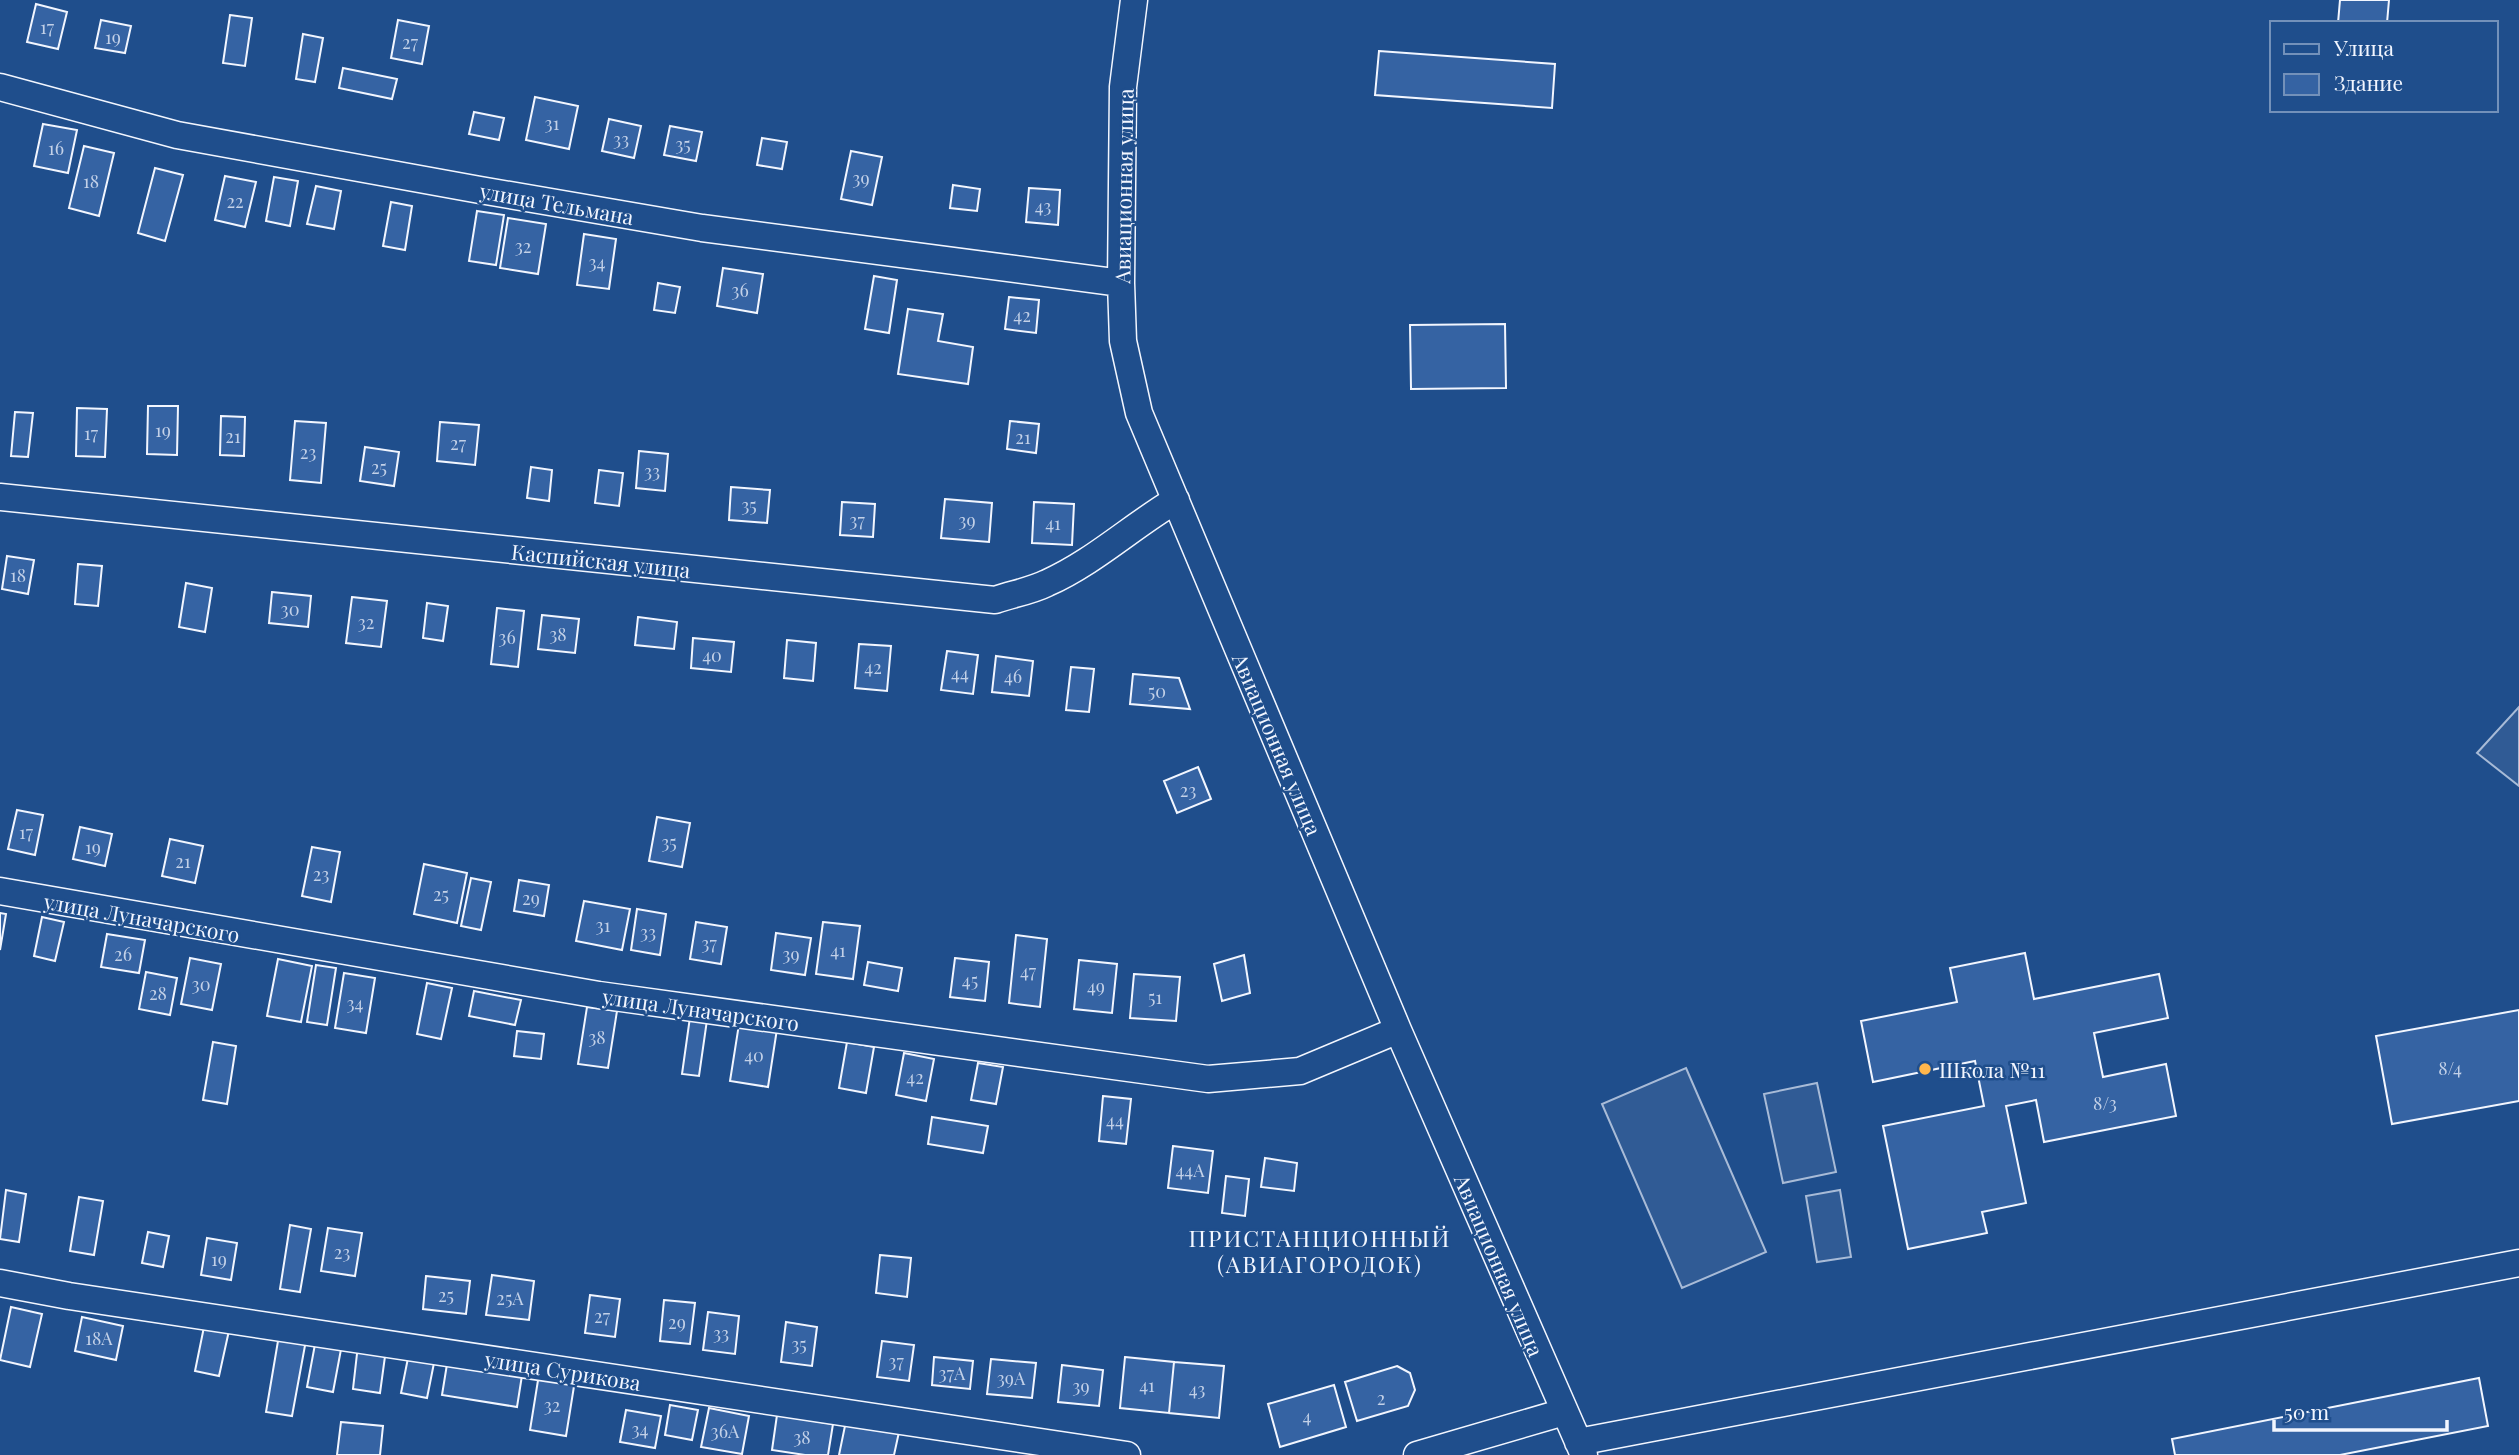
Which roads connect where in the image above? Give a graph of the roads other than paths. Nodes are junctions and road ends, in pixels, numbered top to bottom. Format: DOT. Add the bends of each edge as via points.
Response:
graph roads {
  1 [pos="1134,0"];
  2 [pos="0,87"];
  3 [pos="1121,283"];
  4 [pos="0,497"];
  5 [pos="1176,500"];
  6 [pos="0,891"];
  7 [pos="1398,1030"];
  8 [pos="2519,1263"];
  9 [pos="0,1283"];
  10 [pos="1564,1412"];
  11 [pos="1581,1449"];
  12 [pos="1127,1455"];
  13 [pos="1417,1455"];
  1 -- 3 [label="street, Авиационная улица" via="1124,87"];
  2 -- 3 [label="street, улица Тельмана" via="177,135 480,190 702,228"];
  3 -- 5 [label="street, Авиационная улица" via="1123,341 1139,413"];
  4 -- 5 [label="street, Каспийская улица" via="995,600 1047,584"];
  5 -- 7 [label="street, Авиационная улица"];
  6 -- 7 [label="street, улица Луначарского" via="599,995 1209,1079 1300,1070"];
  7 -- 10 [label="street, Авиационная улица"];
  8 -- 11 [label="street"];
  9 -- 12 [label="street, улица Сурикова"];
  10 -- 11 [label="street, Авиационная улица"];
  10 -- 13 [label="street"];
}
